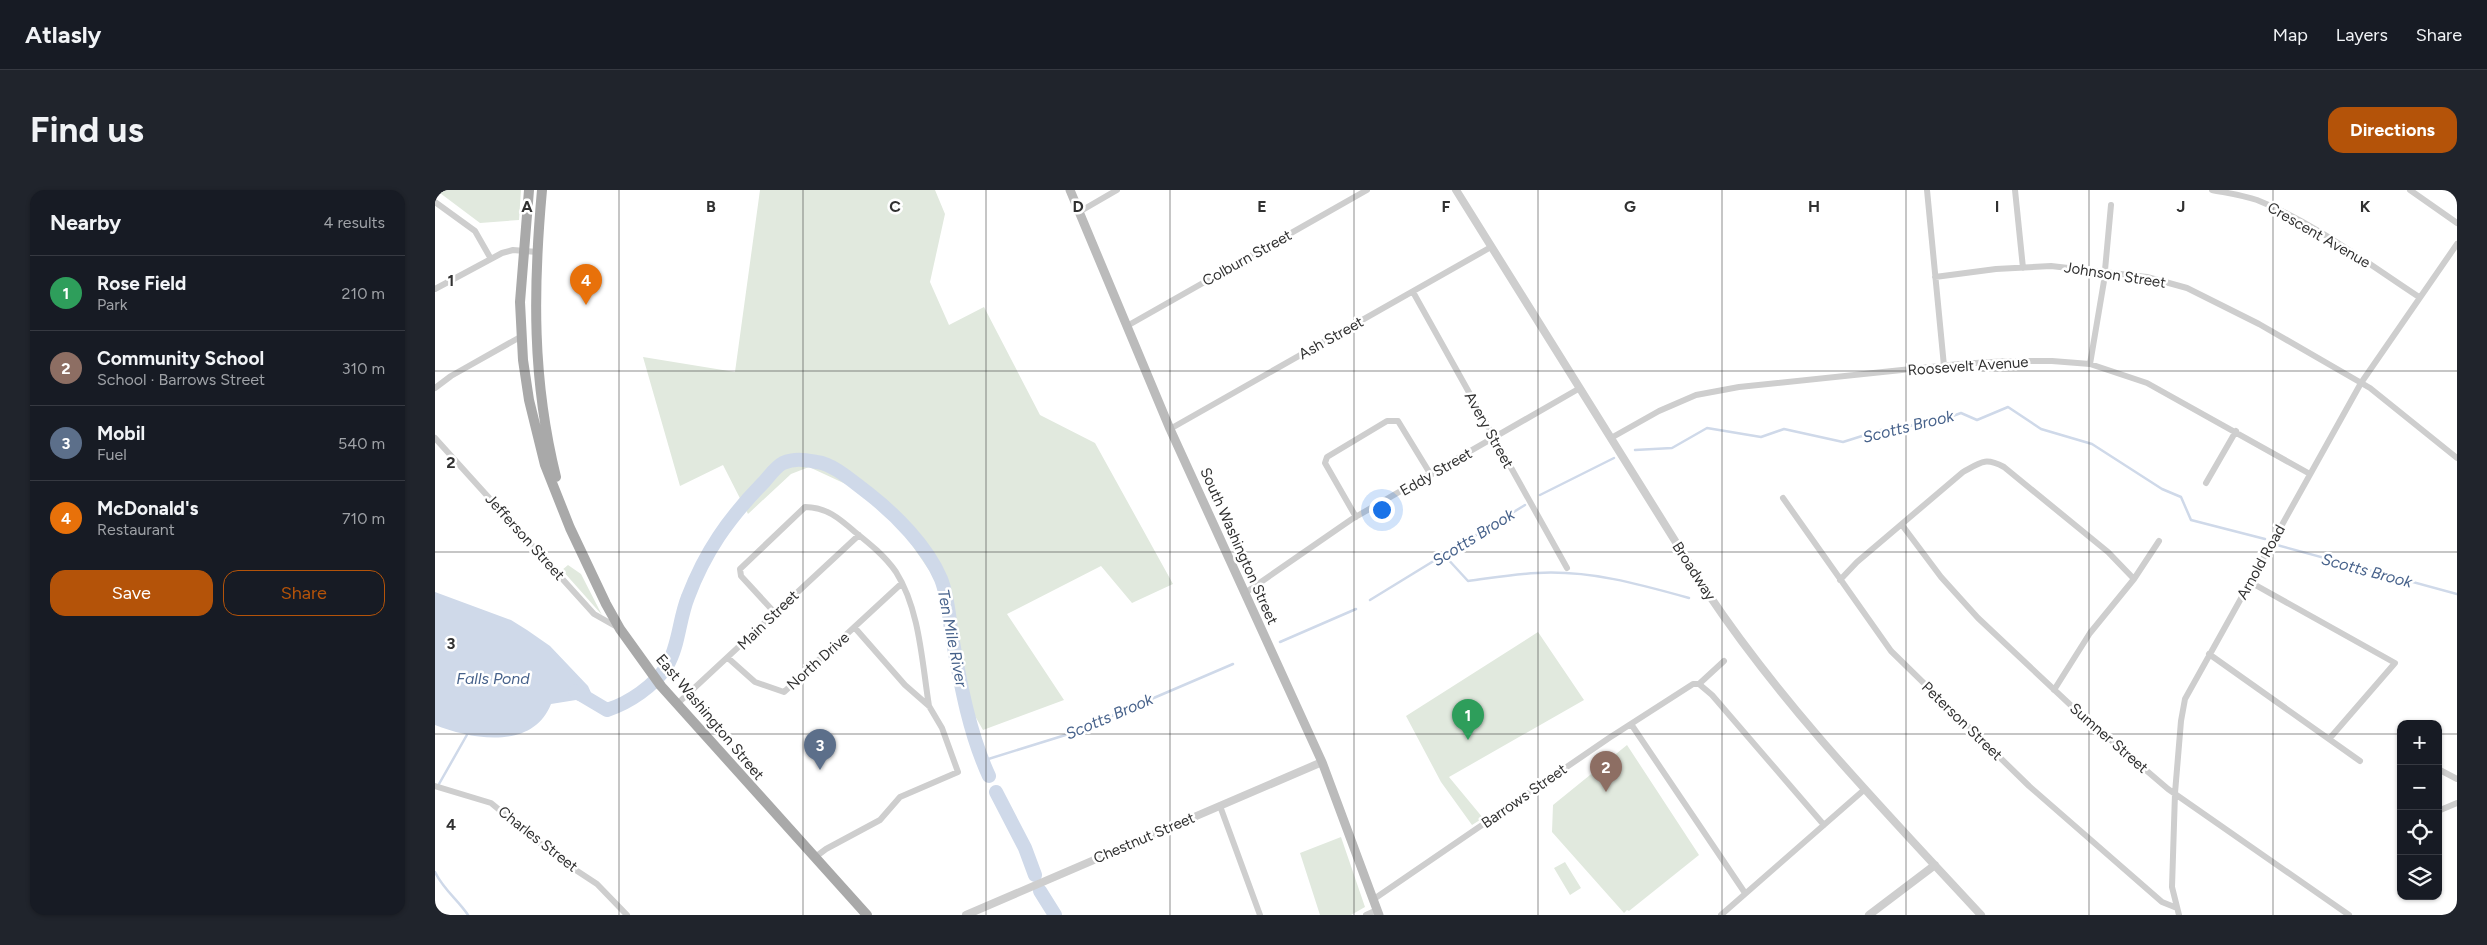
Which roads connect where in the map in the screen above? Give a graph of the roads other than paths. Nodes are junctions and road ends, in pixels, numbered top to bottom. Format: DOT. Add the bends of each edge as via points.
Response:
graph roads {
  1 [pos="529,190"];
  2 [pos="542,190"];
  3 [pos="1070,190"];
  4 [pos="1117,190"];
  5 [pos="1367,190"];
  6 [pos="1455,190"];
  7 [pos="1927,190"];
  8 [pos="2015,190"];
  9 [pos="2211,190"];
  10 [pos="2410,190"];
  11 [pos="2235,192"];
  12 [pos="435,202"];
  13 [pos="2111,205"];
  14 [pos="1079,212"];
  15 [pos="2457,223"];
  16 [pos="2457,244"];
  17 [pos="1491,247"];
  18 [pos="524,250"];
  19 [pos="537,252"];
  20 [pos="491,259"];
  21 [pos="2023,268"];
  22 [pos="2105,272"];
  23 [pos="1935,277"];
  24 [pos="435,288"];
  25 [pos="1413,292"];
  26 [pos="2419,297"];
  27 [pos="1127,326"];
  28 [pos="522,336"];
  29 [pos="2090,364"];
  30 [pos="1944,366"];
  31 [pos="2361,382"];
  32 [pos="435,388"];
  33 [pos="1580,388"];
  34 [pos="1171,429"];
  35 [pos="2236,431"];
  36 [pos="435,438"];
  37 [pos="1493,438"];
  38 [pos="1611,438"];
  39 [pos="2457,458"];
  40 [pos="2310,474"];
  41 [pos="1431,475"];
  42 [pos="2206,483"];
  43 [pos="1783,498"];
  44 [pos="565,514"];
  45 [pos="1356,517"];
  46 [pos="1902,524"];
  47 [pos="859,535"];
  48 [pos="2159,541"];
  49 [pos="1567,568"];
  50 [pos="2134,579"];
  51 [pos="1839,580"];
  52 [pos="2250,582"];
  53 [pos="901,584"];
  54 [pos="1245,593"];
  55 [pos="775,613"];
  56 [pos="855,628"];
  57 [pos="620,629"];
  58 [pos="2209,654"];
  59 [pos="728,658"];
  60 [pos="1724,661"];
  61 [pos="1699,684"];
  62 [pos="2054,690"];
  63 [pos="676,705"];
  64 [pos="929,706"];
  65 [pos="1631,724"];
  66 [pos="2330,738"];
  67 [pos="2360,761"];
  68 [pos="1322,762"];
  69 [pos="2442,770"];
  70 [pos="2457,779"];
  71 [pos="435,786"];
  72 [pos="1865,790"];
  73 [pos="2175,793"];
  74 [pos="2457,803"];
  75 [pos="1220,806"];
  76 [pos="2440,810"];
  77 [pos="1824,825"];
  78 [pos="814,858"];
  79 [pos="1935,865"];
  80 [pos="1745,893"];
  81 [pos="1374,898"];
  82 [pos="2177,908"];
  83 [pos="1378,913"];
  84 [pos="627,915"];
  85 [pos="867,915"];
  86 [pos="966,915"];
  87 [pos="1260,915"];
  88 [pos="1366,915"];
  89 [pos="1721,915"];
  90 [pos="1869,915"];
  91 [pos="1981,915"];
  92 [pos="2179,915"];
  93 [pos="2349,915"];
  1 -- 18 [label="main road, East Washington Street"];
  2 -- 19 [label="main road, East Washington Street"];
  3 -- 14 [label="main road, South Washington Street"];
  4 -- 14 [label="street"];
  5 -- 27 [label="street, Colburn Street"];
  6 -- 17 [label="street, Broadway"];
  7 -- 23 [label="street"];
  8 -- 21 [label="street"];
  9 -- 11 [label="street, Crescent Avenue"];
  10 -- 15 [label="street"];
  11 -- 26 [label="street, Crescent Avenue" via="2287,214"];
  12 -- 20 [label="street" via="475,231"];
  13 -- 22 [label="street"];
  14 -- 27 [label="main road, South Washington Street"];
  16 -- 26 [label="street, Arnold Road"];
  17 -- 25 [label="street, Ash Street"];
  17 -- 33 [label="street, Broadway"];
  18 -- 19 [label="street"];
  18 -- 20 [label="street" via="513,250"];
  18 -- 28 [label="main road, East Washington Street" via="520,302"];
  19 -- 44 [label="main road, East Washington Street" via="536,352 550,454"];
  20 -- 24 [label="street"];
  21 -- 22 [label="street, Johnson Street" via="2051,266"];
  21 -- 23 [label="street, Johnson Street"];
  22 -- 29 [label="street"];
  22 -- 31 [label="street, Johnson Street" via="2147,277 2187,288 2259,324"];
  23 -- 30 [label="street"];
  25 -- 34 [label="street, Ash Street"];
  25 -- 37 [label="street, Avery Street"];
  26 -- 31 [label="street, Arnold Road"];
  27 -- 34 [label="main road, South Washington Street"];
  28 -- 32 [label="street"];
  28 -- 44 [label="main road, East Washington Street" via="529,400 545,466"];
  29 -- 30 [label="street, Roosevelt Avenue" via="2007,361"];
  29 -- 35 [label="street, Roosevelt Avenue" via="2147,383"];
  30 -- 38 [label="street, Roosevelt Avenue" via="1696,395"];
  31 -- 39 [label="street, Johnson Street"];
  31 -- 40 [label="street, Arnold Road"];
  33 -- 37 [label="street, Eddy Street"];
  33 -- 38 [label="street, Broadway"];
  34 -- 54 [label="main road, South Washington Street"];
  35 -- 40 [label="street, Roosevelt Avenue"];
  35 -- 42 [label="street"];
  36 -- 57 [label="street, Jefferson Street" via="594,614"];
  37 -- 41 [label="street, Eddy Street"];
  37 -- 49 [label="street, Avery Street"];
  38 -- 72 [label="street, Broadway" via="1707,592 1751,655"];
  40 -- 52 [label="street, Arnold Road"];
  41 -- 45 [label="street, Eddy Street"];
  41 -- 45 [label="street" via="1398,421 1387,421 1327,457 1325,463"];
  43 -- 51 [label="street, Peterson Street"];
  44 -- 57 [label="main road, East Washington Street"];
  45 -- 54 [label="street, Eddy Street"];
  46 -- 50 [label="street" via="1963,472 1982,461 1993,461 2108,552"];
  46 -- 51 [label="street"];
  46 -- 62 [label="street, Sumner Street" via="1941,577 1972,611"];
  47 -- 53 [label="street" via="881,554"];
  47 -- 55 [label="street, Main Street"];
  47 -- 55 [label="street" via="837,516 819,507 805,507 793,516 740,569 741,576"];
  48 -- 50 [label="street"];
  50 -- 62 [label="street" via="2090,633"];
  51 -- 82 [label="street, Peterson Street" via="1891,651 1937,698 2079,831 2162,902"];
  52 -- 58 [label="street, Arnold Road"];
  52 -- 66 [label="street" via="2395,663"];
  53 -- 56 [label="street, North Drive"];
  53 -- 64 [label="street" via="913,616"];
  54 -- 68 [label="main road, South Washington Street"];
  55 -- 59 [label="street, Main Street"];
  56 -- 59 [label="street, North Drive" via="784,692 755,682"];
  56 -- 64 [label="street" via="905,685"];
  57 -- 63 [label="main road, East Washington Street"];
  58 -- 66 [label="street"];
  58 -- 73 [label="street, Arnold Road" via="2183,706"];
  59 -- 63 [label="street, Main Street"];
  60 -- 61 [label="street, Barrows Street"];
  61 -- 65 [label="street, Barrows Street" via="1693,684"];
  61 -- 77 [label="street"];
  62 -- 73 [label="street, Sumner Street"];
  63 -- 78 [label="main road, East Washington Street"];
  64 -- 78 [label="street" via="951,748 958,772 900,797 881,820"];
  65 -- 80 [label="street"];
  65 -- 81 [label="street, Barrows Street"];
  66 -- 67 [label="street"];
  68 -- 75 [label="street, Chestnut Street"];
  68 -- 81 [label="main road, South Washington Street"];
  69 -- 70 [label="street"];
  71 -- 84 [label="street, Charles Street" via="491,803 562,861 597,884"];
  72 -- 77 [label="street"];
  72 -- 79 [label="street, Broadway"];
  73 -- 82 [label="street, Arnold Road" via="2171,887"];
  73 -- 93 [label="street, Sumner Street"];
  74 -- 76 [label="street"];
  75 -- 86 [label="street, Chestnut Street"];
  75 -- 87 [label="street"];
  77 -- 80 [label="street"];
  78 -- 85 [label="main road, East Washington Street"];
  79 -- 90 [label="street"];
  79 -- 91 [label="street, Broadway"];
  80 -- 89 [label="street"];
  81 -- 83 [label="main road, South Washington Street"];
  82 -- 92 [label="street, Arnold Road"];
  83 -- 88 [label="street"];
}
